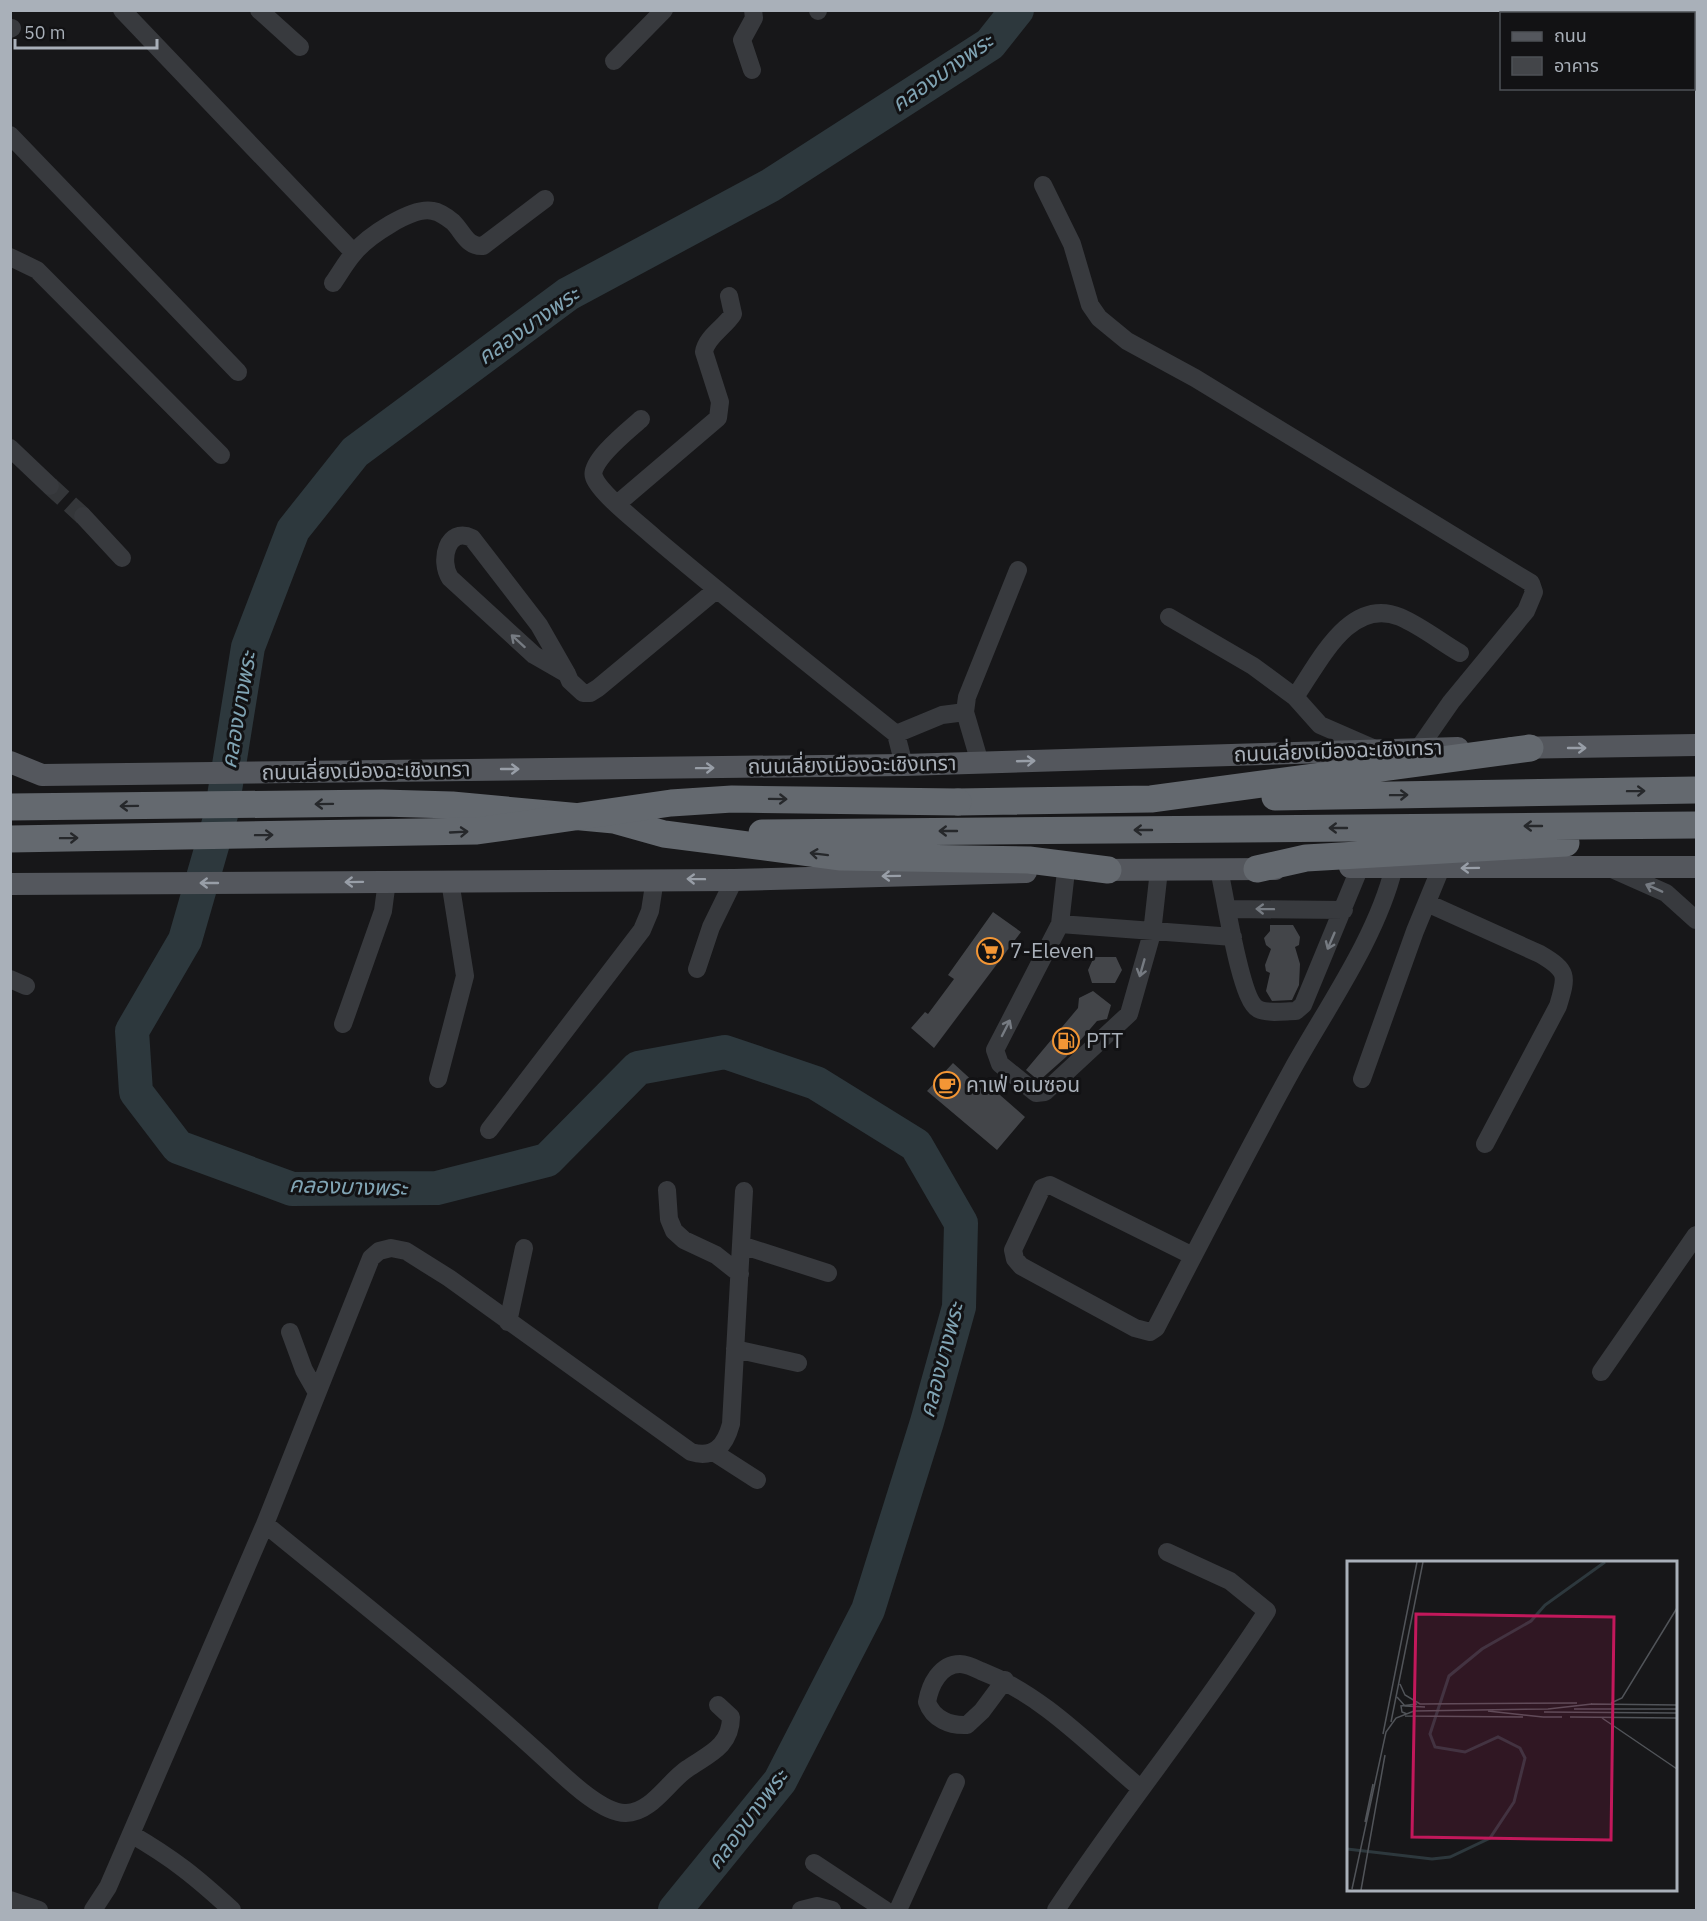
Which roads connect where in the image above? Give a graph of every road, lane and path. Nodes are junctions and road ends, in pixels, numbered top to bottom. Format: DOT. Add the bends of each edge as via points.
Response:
graph roads {
  1 [pos="122,10"];
  2 [pos="259,10"];
  3 [pos="664,10"];
  4 [pos="753,10"];
  5 [pos="300,47"];
  6 [pos="614,61"];
  7 [pos="752,70"];
  8 [pos="10,135"];
  9 [pos="1043,185"];
  10 [pos="545,199"];
  11 [pos="354,253"];
  12 [pos="10,257"];
  13 [pos="333,283"];
  14 [pos="729,296"];
  15 [pos="238,372"];
  16 [pos="641,419"];
  17 [pos="10,448"];
  18 [pos="221,455"];
  19 [pos="50,486"];
  20 [pos="617,504"];
  21 [pos="82,516"];
  22 [pos="122,558"];
  23 [pos="1018,570"];
  24 [pos="716,590"];
  25 [pos="1169,617"];
  26 [pos="1460,653"];
  27 [pos="567,674"];
  28 [pos="1295,697"];
  29 [pos="965,712"];
  30 [pos="896,734"];
  31 [pos="1696,739"];
  32 [pos="1696,746"];
  33 [pos="1419,748"];
  34 [pos="1530,748"];
  35 [pos="1605,748"];
  36 [pos="1377,750"];
  37 [pos="10,762"];
  38 [pos="980,763"];
  39 [pos="904,765"];
  40 [pos="10,775"];
  41 [pos="42,776"];
  42 [pos="1696,790"];
  43 [pos="1151,799"];
  44 [pos="10,807"];
  45 [pos="1696,825"];
  46 [pos="664,834"];
  47 [pos="1696,836"];
  48 [pos="10,839"];
  49 [pos="1605,866"];
  50 [pos="1360,867"];
  51 [pos="1394,867"];
  52 [pos="1696,867"];
  53 [pos="1441,868"];
  54 [pos="1257,869"];
  55 [pos="1108,870"];
  56 [pos="1159,870"];
  57 [pos="1219,870"];
  58 [pos="1066,871"];
  59 [pos="655,879"];
  60 [pos="734,880"];
  61 [pos="387,881"];
  62 [pos="450,881"];
  63 [pos="14,883"];
  64 [pos="1427,903"];
  65 [pos="1228,909"];
  66 [pos="1344,910"];
  67 [pos="1696,920"];
  68 [pos="1060,924"];
  69 [pos="1152,933"];
  70 [pos="1233,938"];
  71 [pos="697,969"];
  72 [pos="343,1024"];
  73 [pos="438,1079"];
  74 [pos="1362,1079"];
  75 [pos="489,1130"];
  76 [pos="1485,1144"];
  77 [pos="667,1190"];
  78 [pos="744,1191"];
  79 [pos="1696,1234"];
  80 [pos="741,1245"];
  81 [pos="524,1248"];
  82 [pos="1193,1256"];
  83 [pos="828,1273"];
  84 [pos="740,1274"];
  85 [pos="508,1322"];
  86 [pos="290,1332"];
  87 [pos="735,1349"];
  88 [pos="798,1363"];
  89 [pos="1601,1372"];
  90 [pos="316,1391"];
  91 [pos="715,1453"];
  92 [pos="757,1480"];
  93 [pos="265,1524"];
  94 [pos="1167,1552"];
  95 [pos="1005,1680"];
  96 [pos="718,1705"];
  97 [pos="956,1782"];
  98 [pos="1140,1788"];
  99 [pos="131,1834"];
  100 [pos="814,1863"];
  101 [pos="10,1900"];
  102 [pos="39,1911"];
  103 [pos="93,1911"];
  104 [pos="232,1911"];
  105 [pos="801,1911"];
  106 [pos="832,1911"];
  107 [pos="885,1911"];
  108 [pos="898,1911"];
  109 [pos="1056,1911"];
  1 -- 11 [label="street"];
  2 -- 5 [label="street"];
  3 -- 6 [label="street"];
  4 -- 7 [label="street" via="754,18 742,40"];
  8 -- 15 [label="street"];
  9 -- 33 [label="street" via="1072,244 1090,305 1099,318 1127,341 1195,378 1531,583 1534,592 1526,610"];
  10 -- 11 [label="street" via="483,246 469,243 452,222 432,210 385,227"];
  11 -- 13 [label="street"];
  12 -- 18 [label="street" via="37,270"];
  14 -- 20 [label="street" via="733,314 705,345 704,352 720,402 718,418"];
  16 -- 20 [label="street" via="598,460 593,470 594,477"];
  17 -- 19 [label="street"];
  20 -- 24 [label="street"];
  21 -- 22 [label="street"];
  23 -- 29 [label="street" via="973,679"];
  24 -- 27 [label="street" via="590,693 578,689"];
  24 -- 30 [label="street"];
  25 -- 28 [label="street" via="1253,666"];
  26 -- 28 [label="street" via="1400,617 1380,612 1362,616 1341,632"];
  27 -- 27 [label="street, one-way" via="534,655 450,578 444,561 455,536 464,534 472,538 539,625"];
  28 -- 36 [label="street" via="1320,725"];
  29 -- 30 [label="street" via="942,715"];
  29 -- 38 [label="street"];
  30 -- 39 [label="street"];
  31 -- 35 [label="street"];
  32 -- 35 [label="main road, ถนนเลี่ยงเมืองฉะเชิงเทรา"];
  33 -- 34 [label="main road, ถนนเลี่ยงเมืองฉะเชิงเทรา"];
  33 -- 36 [label="main road, ถนนเลี่ยงเมืองฉะเชิงเทรา"];
  34 -- 35 [label="main road, ถนนเลี่ยงเมืองฉะเชิงเทรา, one-way"];
  34 -- 43 [label="highway"];
  38 -- 36 [label="main road, ถนนเลี่ยงเมืองฉะเชิงเทรา, one-way"];
  37 -- 41 [label="main road, ถนนเลี่ยงเมืองฉะเชิงเทรา"];
  38 -- 39 [label="main road, ถนนเลี่ยงเมืองฉะเชิงเทรา"];
  41 -- 39 [label="main road, ถนนเลี่ยงเมืองฉะเชิงเทรา, one-way"];
  40 -- 41 [label="main road"];
  43 -- 42 [label="highway, ถนนเลี่ยงเมืองฉะเชิงเทรา, one-way"];
  48 -- 43 [label="highway, one-way, bridge" via="477,831 671,803 732,799"];
  46 -- 44 [label="highway, one-way" via="614,820 506,809 382,803"];
  45 -- 46 [label="highway, one-way"];
  55 -- 46 [label="highway, one-way" via="1029,860 841,856"];
  47 -- 54 [label="highway" via="1306,858"];
  49 -- 52 [label="main road"];
  49 -- 53 [label="main road, one-way"];
  67 -- 49 [label="street, one-way" via="1666,893"];
  50 -- 51 [label="main road"];
  50 -- 54 [label="main road"];
  50 -- 66 [label="street"];
  51 -- 53 [label="main road"];
  51 -- 82 [label="street" via="1387,896"];
  53 -- 64 [label="street"];
  54 -- 57 [label="main road"];
  55 -- 56 [label="main road"];
  55 -- 58 [label="main road"];
  56 -- 57 [label="main road"];
  56 -- 69 [label="street"];
  57 -- 65 [label="street"];
  58 -- 60 [label="main road, one-way"];
  58 -- 68 [label="street"];
  60 -- 59 [label="main road, one-way"];
  59 -- 62 [label="main road"];
  59 -- 75 [label="street" via="650,911 642,930"];
  60 -- 71 [label="street" via="711,927"];
  61 -- 62 [label="main road"];
  61 -- 63 [label="main road, one-way"];
  61 -- 72 [label="street" via="383,911"];
  62 -- 73 [label="street" via="465,976"];
  64 -- 74 [label="street"];
  64 -- 76 [label="street" via="1540,954 1563,971 1565,982 1558,1006"];
  66 -- 65 [label="street, one-way"];
  65 -- 70 [label="street"];
  66 -- 70 [label="street, one-way" via="1304,1005 1296,1011 1258,1009 1249,1001"];
  68 -- 69 [label="street"];
  69 -- 68 [label="street, one-way" via="1129,1014 1045,1092 1036,1093 1000,1064 995,1050"];
  69 -- 70 [label="street"];
  77 -- 84 [label="street" via="674,1231"];
  78 -- 80 [label="street"];
  79 -- 89 [label="street"];
  80 -- 83 [label="street"];
  80 -- 84 [label="street"];
  81 -- 85 [label="street"];
  82 -- 82 [label="street" via="1050,1185 1042,1188 1013,1250 1021,1266 1135,1328 1150,1332 1156,1328"];
  84 -- 87 [label="street"];
  85 -- 90 [label="street" via="406,1251 379,1251 364,1270"];
  85 -- 91 [label="street" via="691,1452"];
  86 -- 90 [label="street"];
  87 -- 88 [label="street"];
  87 -- 91 [label="street" via="731,1424 727,1439"];
  90 -- 93 [label="street"];
  91 -- 92 [label="street"];
  93 -- 96 [label="street" via="606,1808 625,1814 644,1808 678,1775 719,1750 731,1717"];
  93 -- 99 [label="street"];
  94 -- 98 [label="street" via="1230,1581 1267,1611 1226,1675"];
  95 -- 98 [label="street" via="1032,1696"];
  97 -- 108 [label="street"];
  98 -- 109 [label="street"];
  99 -- 103 [label="street"];
  99 -- 104 [label="street" via="174,1859"];
  100 -- 107 [label="street"];
  101 -- 102 [label="street"];
  105 -- 106 [label="street" via="817,1906"];
}
